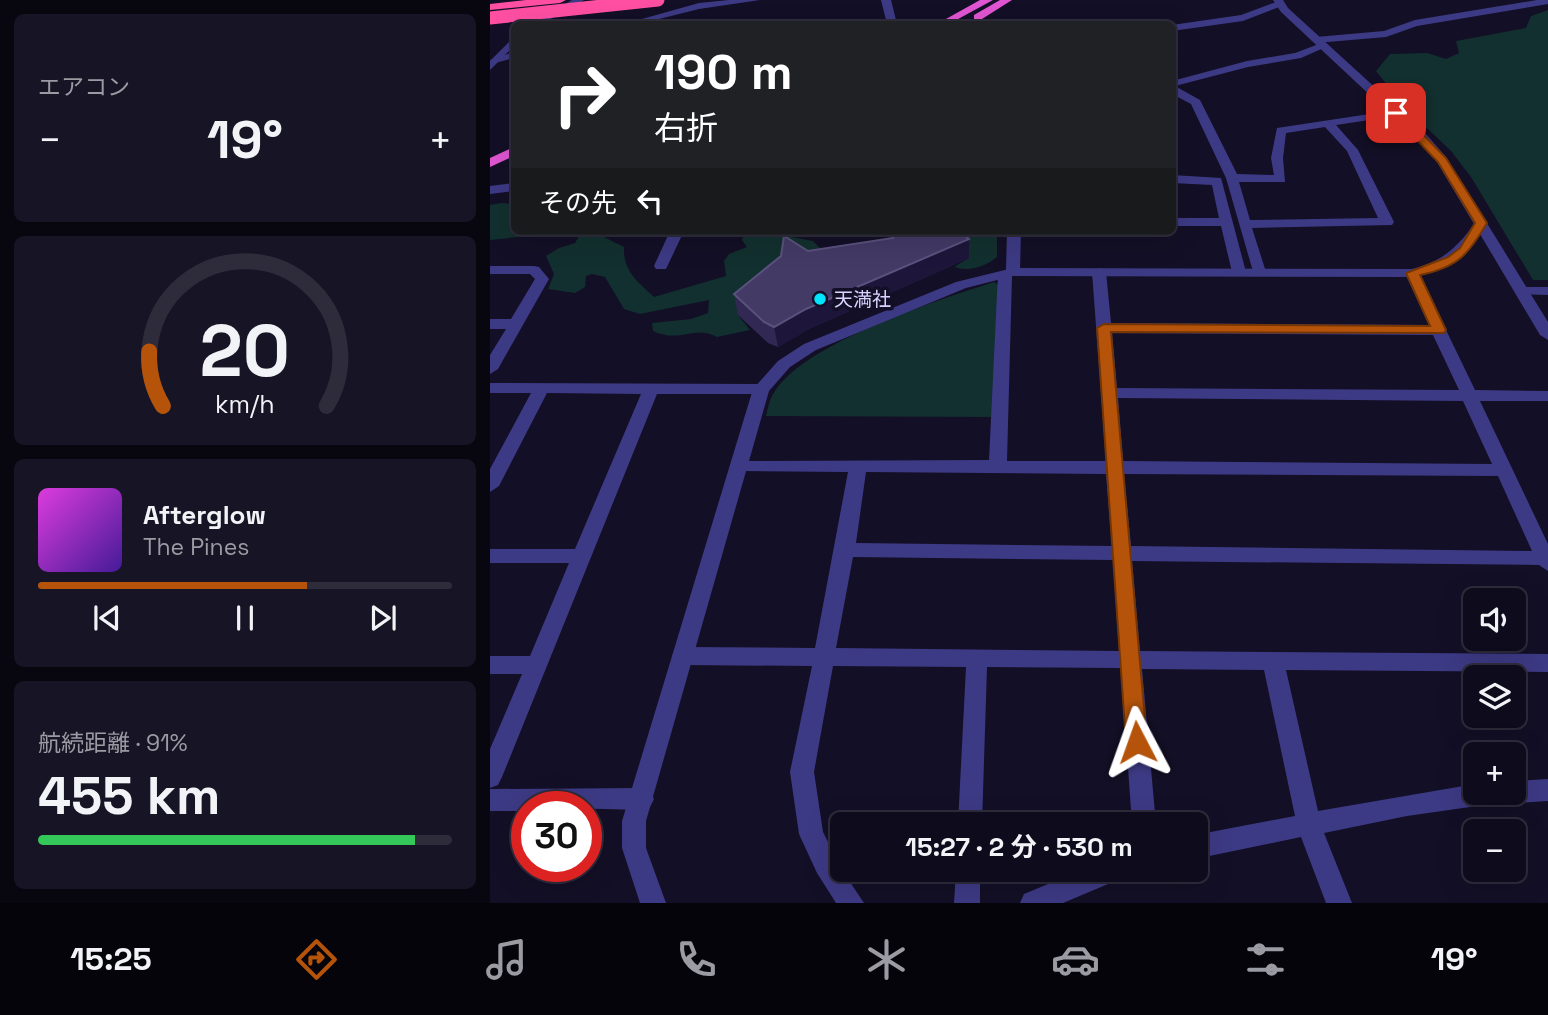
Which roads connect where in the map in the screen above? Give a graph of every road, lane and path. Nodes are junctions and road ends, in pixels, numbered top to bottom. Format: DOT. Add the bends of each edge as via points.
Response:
graph roads {
  1 [pos="560,0"];
  2 [pos="579,0"];
  3 [pos="612,0"];
  4 [pos="658,0"];
  5 [pos="755,0"];
  6 [pos="886,0"];
  7 [pos="988,0"];
  8 [pos="1007,0"];
  9 [pos="1548,1"];
  10 [pos="1278,2"];
  11 [pos="490,7"];
  12 [pos="490,15"];
  13 [pos="541,21"];
  14 [pos="641,21"];
  15 [pos="891,21"];
  16 [pos="948,21"];
  17 [pos="968,21"];
  18 [pos="1176,27"];
  19 [pos="511,43"];
  20 [pos="1319,43"];
  21 [pos="511,56"];
  22 [pos="492,64"];
  23 [pos="1176,86"];
  24 [pos="1176,90"];
  25 [pos="1396,113"];
  26 [pos="1327,122"];
  27 [pos="511,143"];
  28 [pos="511,152"];
  29 [pos="490,153"];
  30 [pos="490,163"];
  31 [pos="1232,178"];
  32 [pos="1176,179"];
  33 [pos="511,187"];
  34 [pos="490,190"];
  35 [pos="1176,222"];
  36 [pos="1227,222"];
  37 [pos="1481,223"];
  38 [pos="1245,226"];
  39 [pos="675,235"];
  40 [pos="1014,235"];
  41 [pos="661,267"];
  42 [pos="490,270"];
  43 [pos="1099,272"];
  44 [pos="1239,272"];
  45 [pos="1259,272"];
  46 [pos="1009,273"];
  47 [pos="1412,273"];
  48 [pos="1522,291"];
  49 [pos="1548,291"];
  50 [pos="490,324"];
  51 [pos="516,324"];
  52 [pos="1104,328"];
  53 [pos="1439,330"];
  54 [pos="1548,335"];
  55 [pos="490,369"];
  56 [pos="490,388"];
  57 [pos="542,388"];
  58 [pos="652,389"];
  59 [pos="761,389"];
  60 [pos="1109,393"];
  61 [pos="1469,395"];
  62 [pos="1548,396"];
  63 [pos="496,464"];
  64 [pos="739,465"];
  65 [pos="858,466"];
  66 [pos="998,466"];
  67 [pos="1115,467"];
  68 [pos="1504,470"];
  69 [pos="490,486"];
  70 [pos="845,550"];
  71 [pos="1122,553"];
  72 [pos="490,556"];
  73 [pos="582,556"];
  74 [pos="1546,561"];
  75 [pos="683,656"];
  76 [pos="824,657"];
  77 [pos="977,658"];
  78 [pos="1130,659"];
  79 [pos="1273,660"];
  80 [pos="1548,663"];
  81 [pos="490,665"];
  82 [pos="537,665"];
  83 [pos="490,777"];
  84 [pos="1548,790"];
  85 [pos="1526,791"];
  86 [pos="1463,797"];
  87 [pos="642,799"];
  88 [pos="490,800"];
  89 [pos="971,812"];
  90 [pos="1143,812"];
  91 [pos="1309,827"];
  92 [pos="1208,845"];
  93 [pos="968,882"];
  94 [pos="1083,882"];
  95 [pos="653,903"];
  96 [pos="851,903"];
  97 [pos="967,903"];
  98 [pos="1033,903"];
  99 [pos="1339,903"];
  1 -- 11 [label="highway"];
  2 -- 13 [label="street"];
  3 -- 12 [label="highway, bridge"];
  4 -- 12 [label="highway, bridge"];
  5 -- 14 [label="street" via="692,8"];
  6 -- 15 [label="street"];
  7 -- 16 [label="highway"];
  8 -- 17 [label="highway"];
  9 -- 20 [label="street"];
  10 -- 18 [label="street" via="1243,18"];
  10 -- 20 [label="street"];
  19 -- 22 [label="street"];
  20 -- 23 [label="street" via="1297,56 1253,62"];
  20 -- 25 [label="street"];
  21 -- 22 [label="street"];
  24 -- 31 [label="street" via="1196,102"];
  25 -- 26 [label="street"];
  25 -- 37 [label="street" via="1443,160"];
  26 -- 31 [label="street" via="1281,130 1276,158 1281,179"];
  26 -- 38 [label="street" via="1352,150 1387,222"];
  27 -- 29 [label="highway"];
  28 -- 30 [label="highway"];
  31 -- 38 [label="street"];
  32 -- 36 [label="street" via="1217,181"];
  33 -- 34 [label="street"];
  35 -- 36 [label="street"];
  36 -- 44 [label="street"];
  37 -- 47 [label="street" via="1465,250 1437,268"];
  37 -- 48 [label="street"];
  38 -- 45 [label="street"];
  39 -- 41 [label="street"];
  40 -- 46 [label="street"];
  42 -- 51 [label="street" via="534,270 542,279"];
  43 -- 44 [label="street"];
  43 -- 46 [label="street"];
  43 -- 52 [label="street"];
  44 -- 45 [label="street"];
  45 -- 47 [label="street"];
  46 -- 59 [label="street" via="961,285 810,347 783,364"];
  46 -- 66 [label="street"];
  47 -- 53 [label="street"];
  48 -- 49 [label="street"];
  48 -- 54 [label="street"];
  50 -- 51 [label="street"];
  51 -- 55 [label="street"];
  52 -- 53 [label="street"];
  52 -- 60 [label="street"];
  53 -- 61 [label="street"];
  56 -- 57 [label="street"];
  57 -- 58 [label="street"];
  57 -- 63 [label="street"];
  58 -- 59 [label="street"];
  58 -- 73 [label="street"];
  59 -- 64 [label="street"];
  60 -- 61 [label="street"];
  60 -- 67 [label="street"];
  61 -- 62 [label="street"];
  61 -- 68 [label="street"];
  63 -- 69 [label="street"];
  64 -- 65 [label="street"];
  64 -- 75 [label="street"];
  65 -- 66 [label="street"];
  65 -- 70 [label="street"];
  66 -- 67 [label="street"];
  67 -- 68 [label="street"];
  67 -- 71 [label="street"];
  68 -- 74 [label="street"];
  70 -- 71 [label="street"];
  70 -- 76 [label="street"];
  71 -- 74 [label="street"];
  71 -- 78 [label="street"];
  72 -- 73 [label="street"];
  73 -- 82 [label="street"];
  75 -- 76 [label="street"];
  75 -- 87 [label="street"];
  76 -- 77 [label="street"];
  76 -- 96 [label="street" via="802,772 811,834"];
  77 -- 78 [label="street"];
  77 -- 89 [label="street"];
  78 -- 79 [label="street"];
  78 -- 90 [label="street"];
  79 -- 80 [label="street"];
  79 -- 91 [label="street"];
  81 -- 82 [label="street"];
  82 -- 83 [label="street"];
  84 -- 85 [label="street"];
  86 -- 91 [label="street"];
  87 -- 88 [label="street"];
  87 -- 95 [label="street" via="634,821 634,848"];
  91 -- 92 [label="street"];
  91 -- 99 [label="street"];
  93 -- 97 [label="street"];
  94 -- 98 [label="street"];
}
